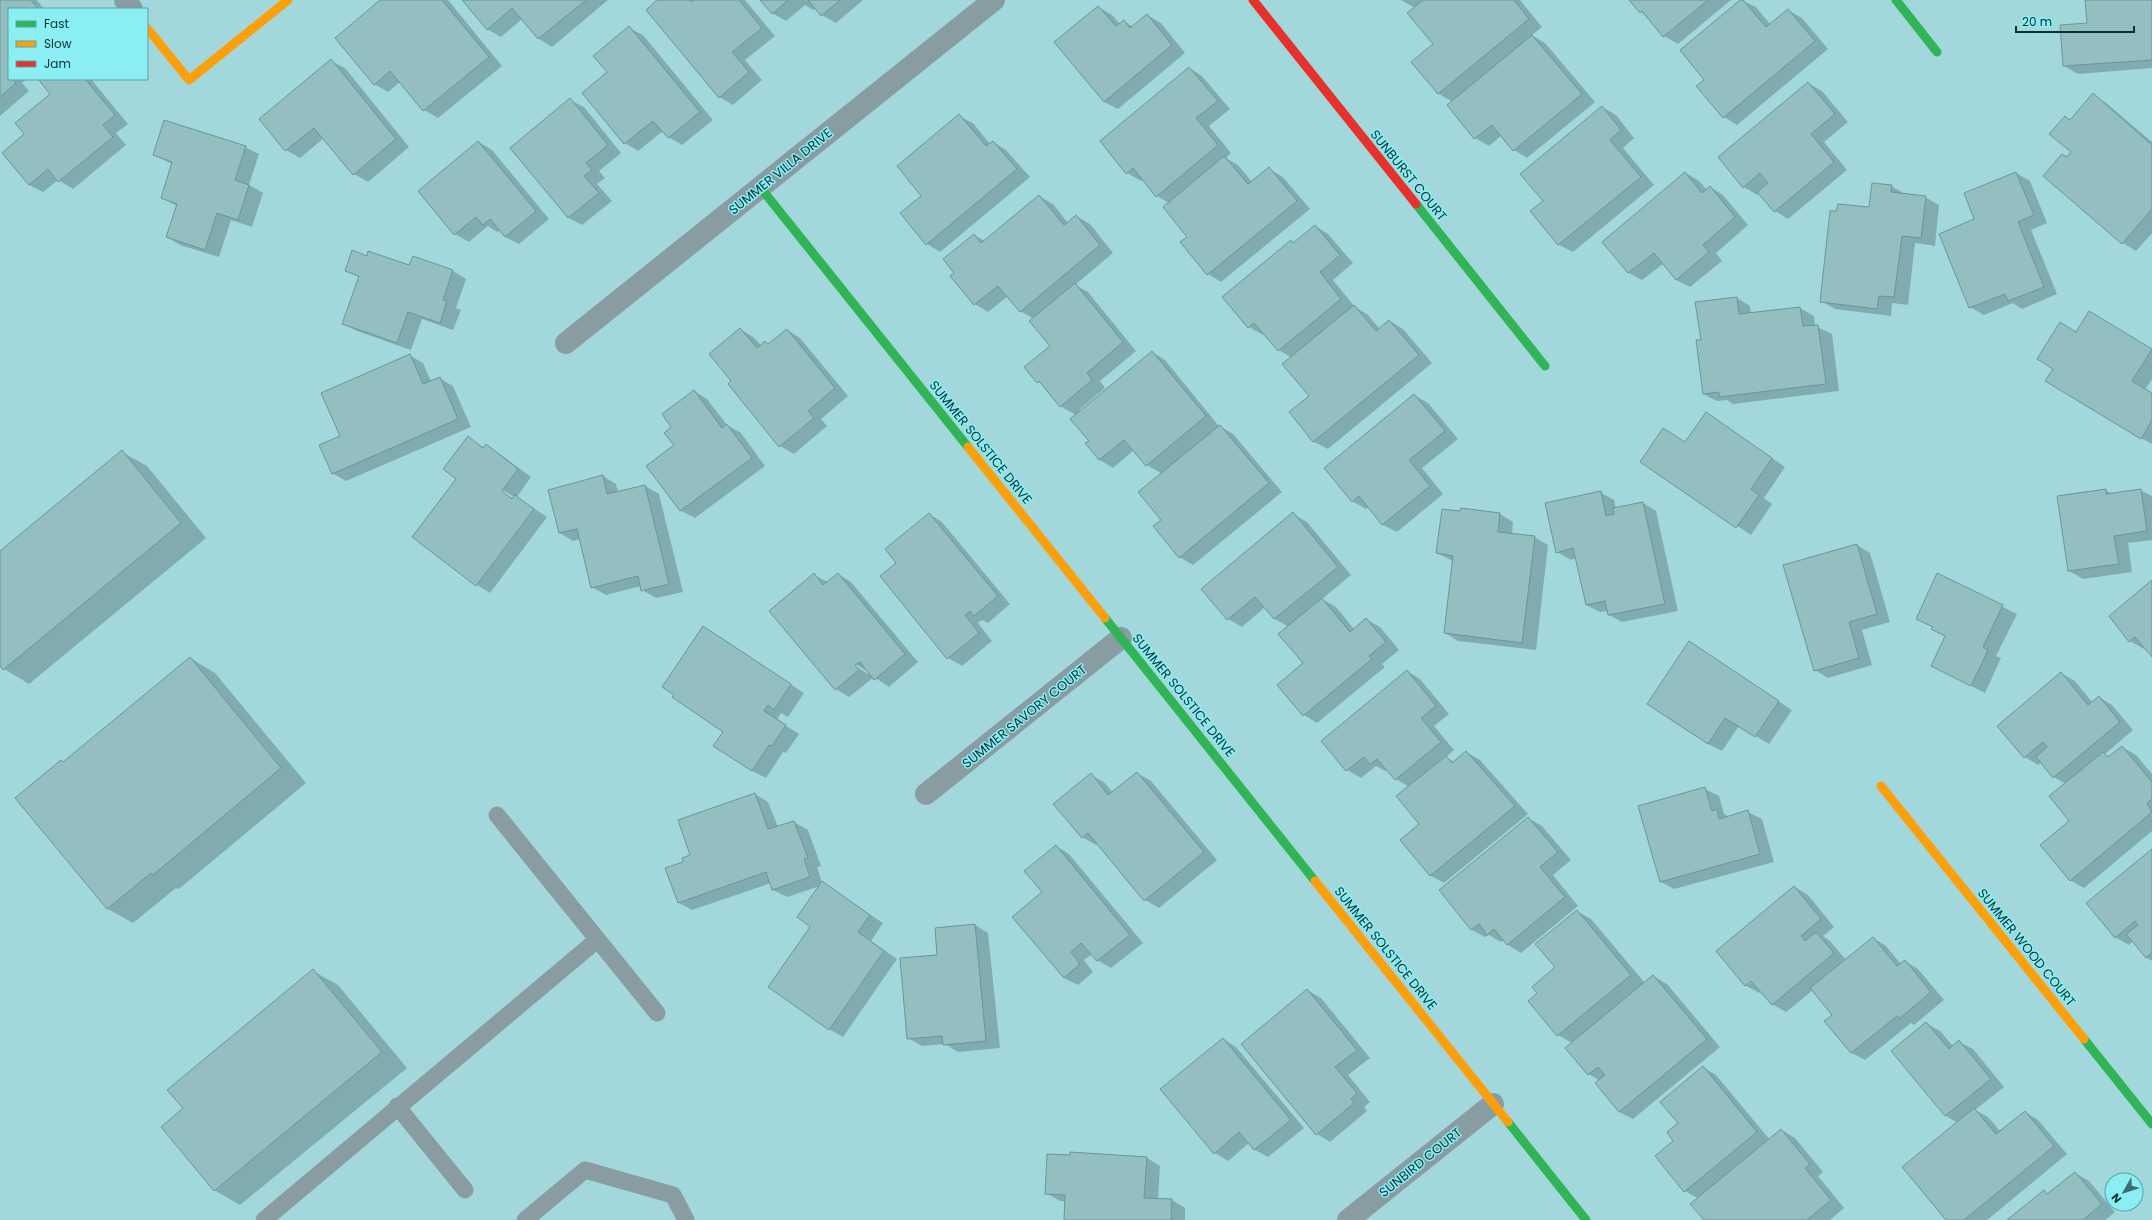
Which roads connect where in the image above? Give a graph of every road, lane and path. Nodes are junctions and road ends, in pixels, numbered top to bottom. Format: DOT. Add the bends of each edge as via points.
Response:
graph roads {
  1 [pos="125,0"];
  2 [pos="288,0"];
  3 [pos="994,0"];
  4 [pos="1253,0"];
  5 [pos="1896,0"];
  6 [pos="131,8"];
  7 [pos="148,29"];
  8 [pos="1937,52"];
  9 [pos="760,187"];
  10 [pos="566,343"];
  11 [pos="1545,366"];
  12 [pos="1121,638"];
  13 [pos="1881,786"];
  14 [pos="926,794"];
  15 [pos="497,814"];
  16 [pos="597,940"];
  17 [pos="657,1013"];
  18 [pos="1493,1104"];
  19 [pos="398,1106"];
  20 [pos="2152,1124"];
  21 [pos="466,1190"];
  22 [pos="264,1220"];
  23 [pos="525,1220"];
  24 [pos="686,1220"];
  25 [pos="1348,1220"];
  26 [pos="1586,1220"];
  1 -- 6 [label="street"];
  2 -- 7 [label="street" via="189,80"];
  3 -- 9 [label="street, SUMMER VILLA DRIVE"];
  4 -- 11 [label="street, SUNBURST COURT"];
  5 -- 8 [label="street"];
  9 -- 10 [label="street, SUMMER VILLA DRIVE"];
  9 -- 12 [label="street, SUMMER SOLSTICE DRIVE"];
  12 -- 14 [label="street, SUMMER SAVORY COURT"];
  12 -- 18 [label="street, SUMMER SOLSTICE DRIVE"];
  13 -- 20 [label="street, SUMMER WOOD COURT"];
  15 -- 16 [label="lane"];
  16 -- 17 [label="lane"];
  16 -- 19 [label="lane"];
  18 -- 25 [label="street, SUNBIRD COURT"];
  18 -- 26 [label="street, SUMMER SOLSTICE DRIVE"];
  19 -- 21 [label="lane"];
  19 -- 22 [label="lane"];
  23 -- 24 [label="lane" via="585,1170 673,1195"];
}
